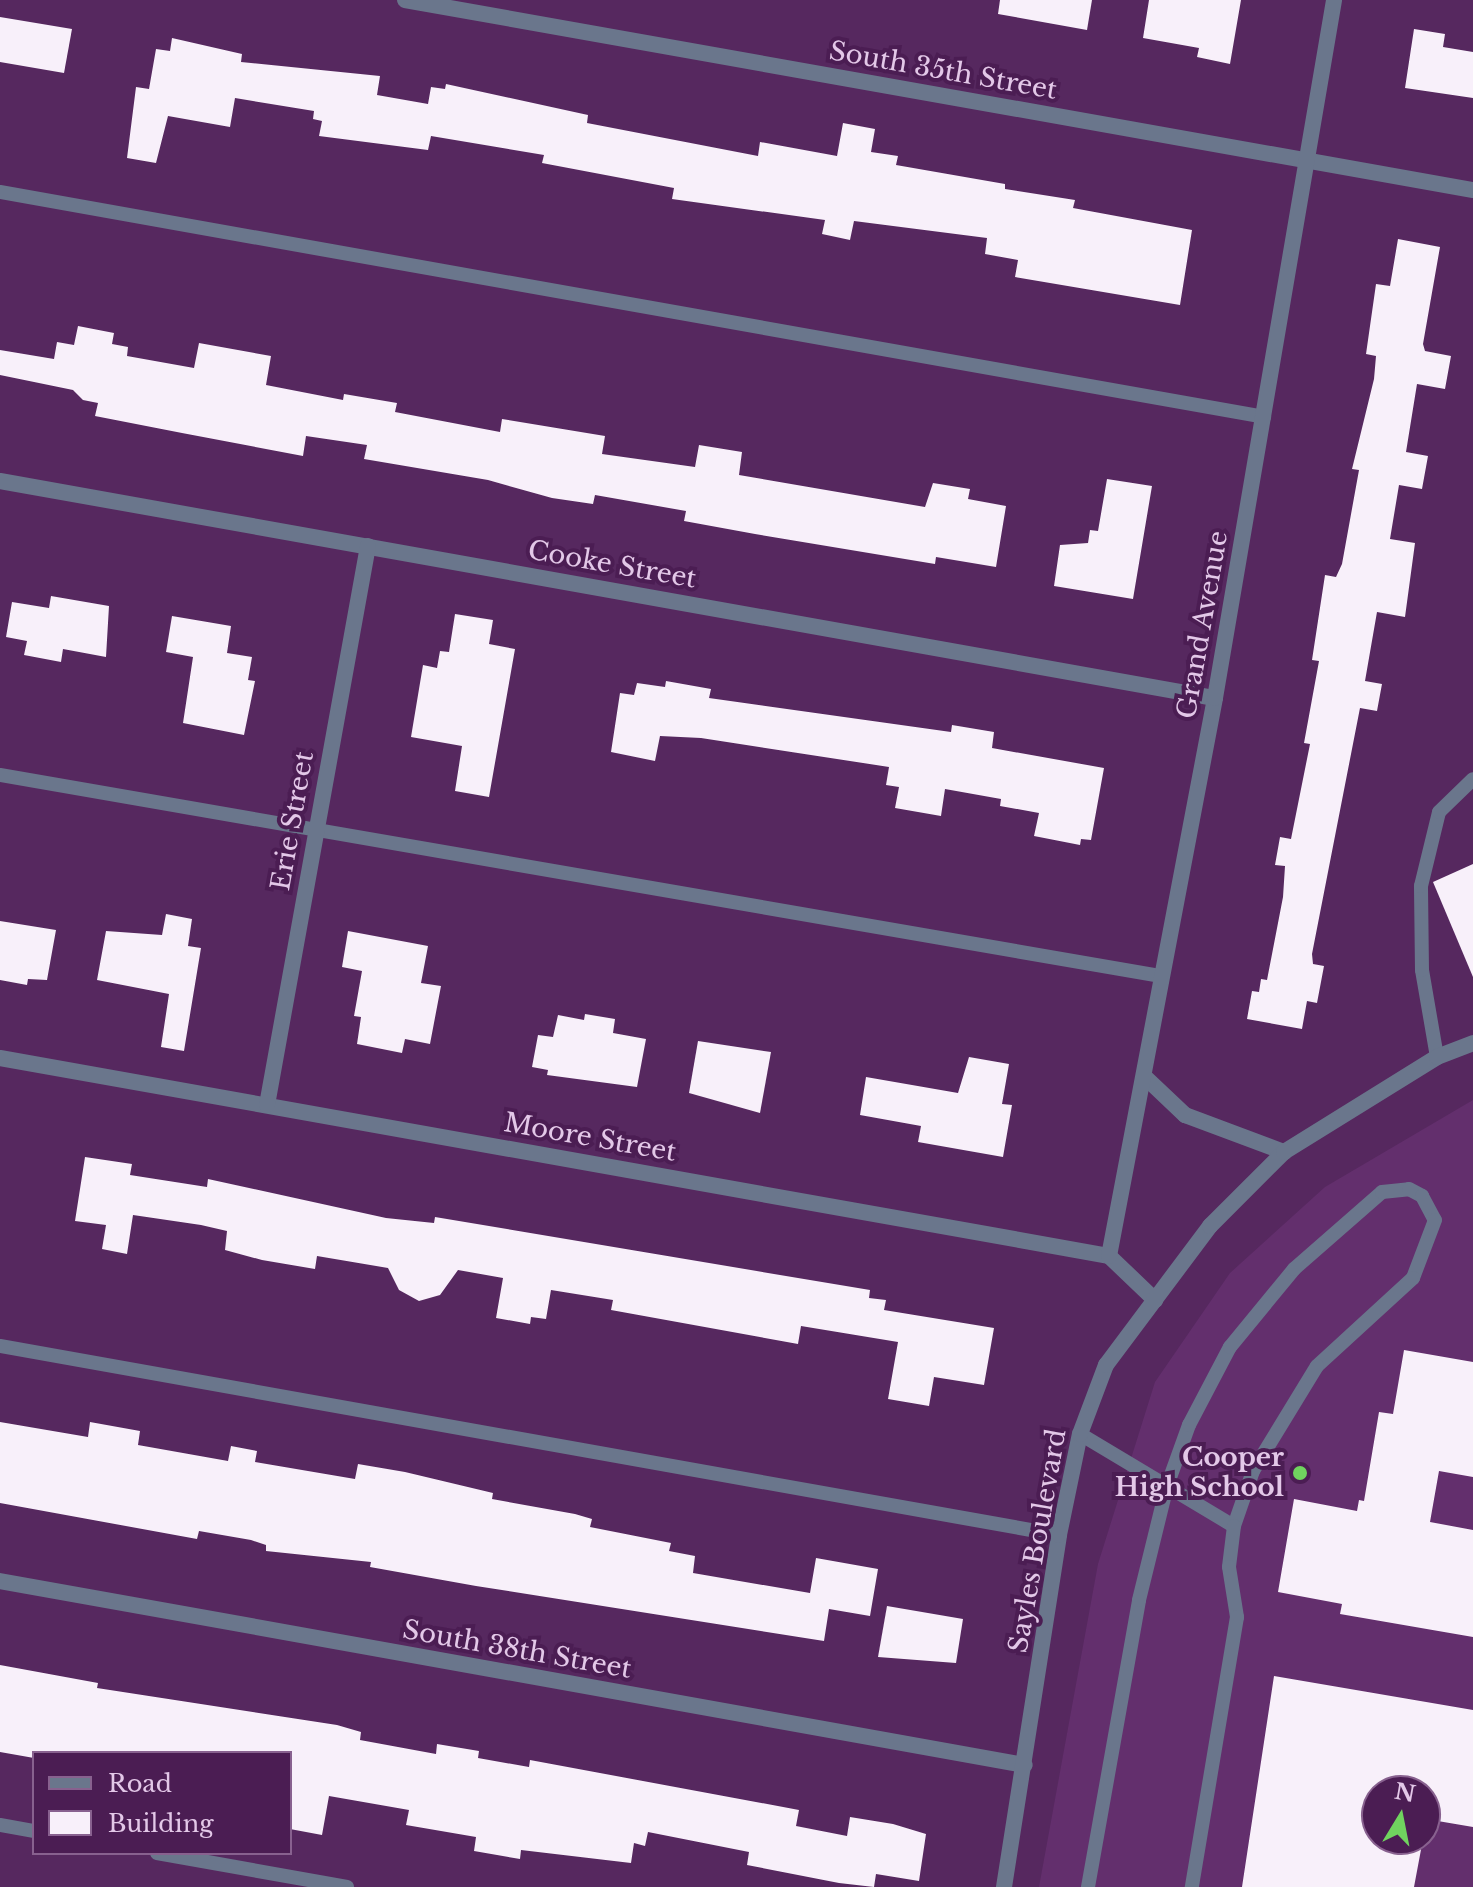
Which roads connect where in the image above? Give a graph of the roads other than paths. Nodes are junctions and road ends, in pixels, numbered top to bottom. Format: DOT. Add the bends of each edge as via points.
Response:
graph roads {
  1 [pos="405,0"];
  2 [pos="1334,0"];
  3 [pos="1309,160"];
  4 [pos="1473,190"];
  5 [pos="0,192"];
  6 [pos="1264,417"];
  7 [pos="0,481"];
  8 [pos="368,546"];
  9 [pos="1215,698"];
  10 [pos="0,775"];
  11 [pos="1473,779"];
  12 [pos="316,831"];
  13 [pos="1160,976"];
  14 [pos="1473,1043"];
  15 [pos="1437,1057"];
  16 [pos="0,1058"];
  17 [pos="1146,1078"];
  18 [pos="267,1105"];
  19 [pos="1284,1152"];
  20 [pos="1109,1256"];
  21 [pos="1155,1300"];
  22 [pos="0,1346"];
  23 [pos="1080,1434"];
  24 [pos="1167,1486"];
  25 [pos="1234,1526"];
  26 [pos="1059,1535"];
  27 [pos="0,1581"];
  28 [pos="1025,1765"];
  29 [pos="0,1825"];
  30 [pos="32,1831"];
  31 [pos="168,1855"];
  32 [pos="347,1887"];
  33 [pos="1004,1887"];
  34 [pos="1088,1887"];
  35 [pos="1192,1887"];
  1 -- 3 [label="street, South 35th Street"];
  2 -- 3 [label="street, Grand Avenue"];
  3 -- 4 [label="street, South 35th Street"];
  3 -- 6 [label="street, Grand Avenue"];
  5 -- 6 [label="lane"];
  6 -- 9 [label="street, Grand Avenue"];
  7 -- 8 [label="street, Cooke Street"];
  8 -- 9 [label="street, Cooke Street"];
  8 -- 12 [label="street, Erie Street"];
  9 -- 13 [label="street, Grand Avenue"];
  10 -- 12 [label="lane"];
  11 -- 15 [label="lane" via="1439,812 1421,886 1422,970"];
  12 -- 13 [label="lane"];
  12 -- 18 [label="street, Erie Street"];
  13 -- 17 [label="street, Grand Avenue"];
  14 -- 15 [label="street, Sayles Boulevard"];
  15 -- 19 [label="street, Sayles Boulevard"];
  16 -- 18 [label="street, Moore Street"];
  17 -- 19 [label="street" via="1185,1115"];
  17 -- 20 [label="street, Grand Avenue"];
  18 -- 20 [label="street, Moore Street"];
  19 -- 21 [label="street, Sayles Boulevard" via="1210,1226"];
  20 -- 21 [label="street"];
  21 -- 23 [label="street, Sayles Boulevard" via="1106,1365"];
  22 -- 26 [label="lane"];
  23 -- 24 [label="lane"];
  23 -- 26 [label="street, Sayles Boulevard"];
  24 -- 25 [label="lane"];
  24 -- 25 [label="lane" via="1189,1425 1230,1347 1294,1269 1382,1192 1409,1189 1422,1196 1435,1220 1413,1278 1317,1366 1253,1471"];
  24 -- 34 [label="lane" via="1139,1600"];
  25 -- 35 [label="lane" via="1229,1567 1237,1617"];
  26 -- 28 [label="street, Sayles Boulevard"];
  27 -- 28 [label="street, South 38th Street"];
  28 -- 33 [label="street, Sayles Boulevard"];
  29 -- 30 [label="lane"];
  31 -- 32 [label="lane"];
}
